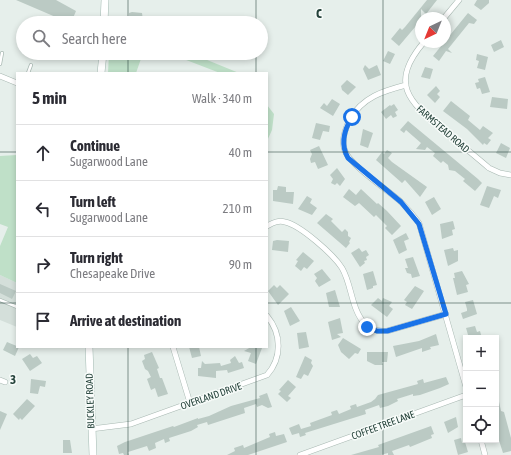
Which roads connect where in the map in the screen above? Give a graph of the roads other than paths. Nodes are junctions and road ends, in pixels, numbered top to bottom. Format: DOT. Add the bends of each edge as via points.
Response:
graph roads {
  1 [pos="105,0"];
  2 [pos="459,0"];
  3 [pos="449,12"];
  4 [pos="104,16"];
  5 [pos="419,48"];
  6 [pos="2,53"];
  7 [pos="102,60"];
  8 [pos="0,64"];
  9 [pos="31,65"];
  10 [pos="28,72"];
  11 [pos="102,72"];
  12 [pos="0,76"];
  13 [pos="16,83"];
  14 [pos="406,86"];
  15 [pos="511,175"];
  16 [pos="268,226"];
  17 [pos="0,300"];
  18 [pos="16,307"];
  19 [pos="446,314"];
  20 [pos="268,318"];
  21 [pos="89,348"];
  22 [pos="173,348"];
  23 [pos="463,376"];
  24 [pos="463,396"];
  25 [pos="190,403"];
  26 [pos="91,429"];
  27 [pos="482,443"];
  28 [pos="93,455"];
  29 [pos="300,455"];
  30 [pos="485,455"];
  1 -- 4 [label="street"];
  2 -- 3 [label="street"];
  5 -- 14 [label="street" via="408,65"];
  6 -- 8 [label="lane"];
  7 -- 11 [label="street"];
  9 -- 10 [label="lane"];
  12 -- 13 [label="street"];
  14 -- 15 [label="street, FARMSTEAD ROAD" via="413,102 424,114 489,168"];
  14 -- 19 [label="street" via="384,91 370,98 352,117 344,134 345,152 348,158 401,202 419,224"];
  16 -- 19 [label="street" via="283,221 293,224 334,258 348,280 357,311 370,329 387,331"];
  17 -- 18 [label="lane"];
  19 -- 23 [label="street"];
  20 -- 25 [label="street, OVERLAND DRIVE" via="276,333 279,347 274,366 263,378"];
  21 -- 26 [label="street, BUCKLEY ROAD"];
  22 -- 25 [label="street"];
  24 -- 29 [label="street, COFFEE TREE LANE"];
  25 -- 26 [label="street, OVERLAND DRIVE" via="131,424"];
  26 -- 28 [label="street, BUCKLEY ROAD"];
  27 -- 30 [label="street"];
}
